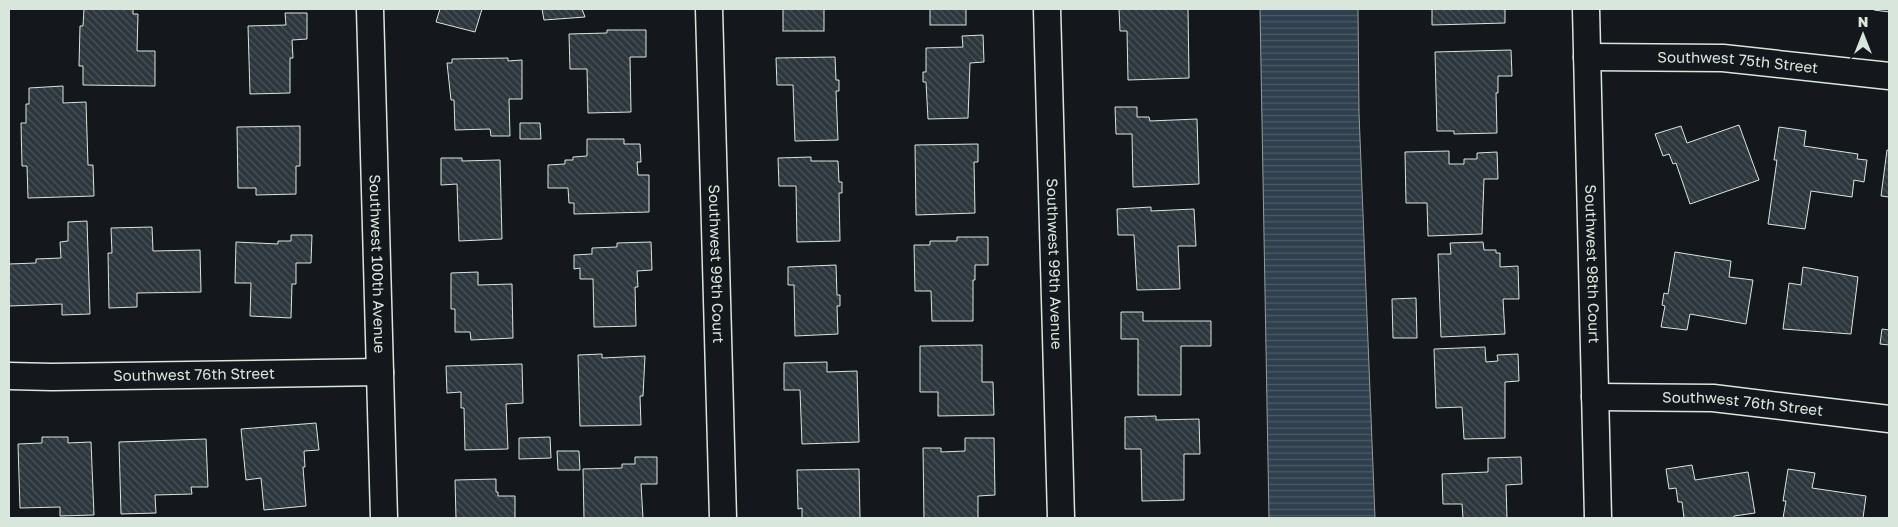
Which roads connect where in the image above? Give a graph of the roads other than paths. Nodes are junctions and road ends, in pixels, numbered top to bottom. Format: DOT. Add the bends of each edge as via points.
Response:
graph roads {
  1 [pos="370,9"];
  2 [pos="710,9"];
  3 [pos="1047,9"];
  4 [pos="1586,9"];
  5 [pos="1587,57"];
  6 [pos="1889,76"];
  7 [pos="380,372"];
  8 [pos="9,376"];
  9 [pos="1595,397"];
  10 [pos="1889,419"];
  11 [pos="384,518"];
  12 [pos="723,518"];
  13 [pos="1061,518"];
  14 [pos="1598,518"];
  1 -- 7 [label="street, Southwest 100th Avenue"];
  2 -- 12 [label="street, Southwest 99th Court"];
  3 -- 13 [label="street, Southwest 99th Avenue"];
  4 -- 5 [label="street, Southwest 98th Court"];
  5 -- 6 [label="street, Southwest 75th Street" via="1724,58"];
  5 -- 9 [label="street, Southwest 98th Court"];
  7 -- 8 [label="street, Southwest 76th Street"];
  7 -- 11 [label="street, Southwest 100th Avenue"];
  9 -- 10 [label="street, Southwest 76th Street" via="1713,398"];
  9 -- 14 [label="street, Southwest 98th Court"];
}
